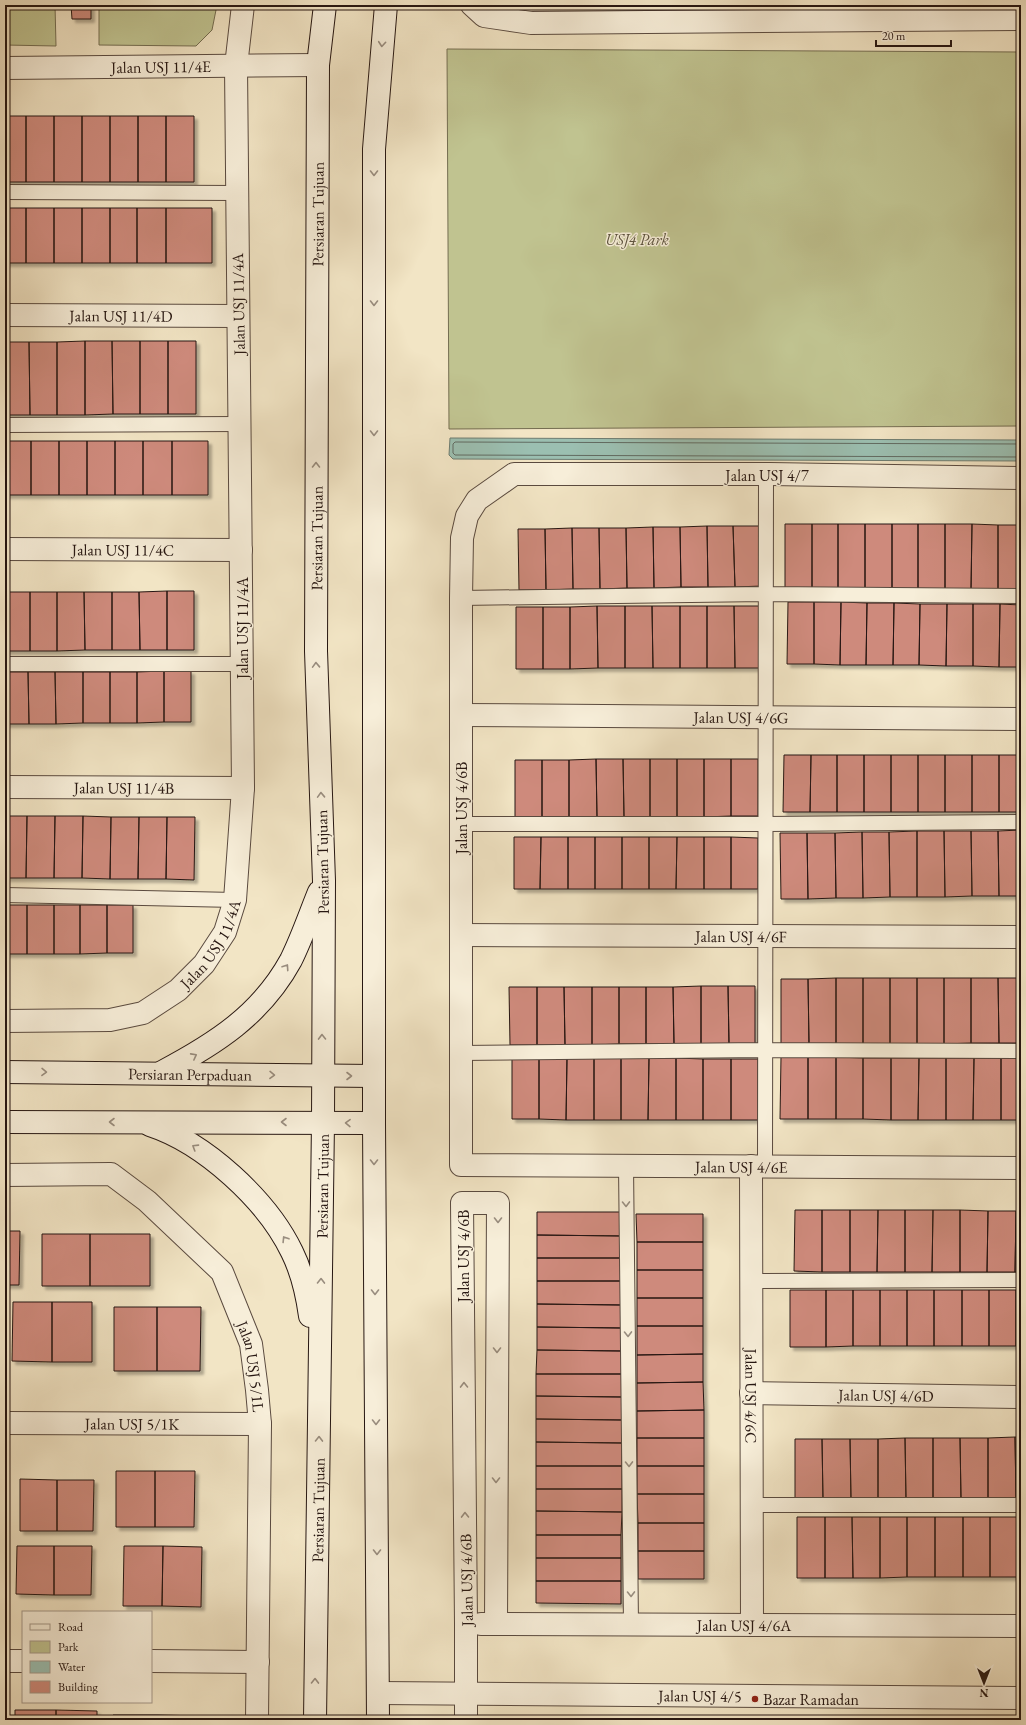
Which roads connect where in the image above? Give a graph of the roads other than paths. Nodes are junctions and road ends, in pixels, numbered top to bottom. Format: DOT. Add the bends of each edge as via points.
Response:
graph roads {
  1 [pos="243,5"];
  2 [pos="325,5"];
  3 [pos="386,5"];
  4 [pos="472,5"];
  5 [pos="1021,19"];
  6 [pos="318,65"];
  7 [pos="236,66"];
  8 [pos="5,68"];
  9 [pos="5,192"];
  10 [pos="236,193"];
  11 [pos="5,315"];
  12 [pos="238,316"];
  13 [pos="240,424"];
  14 [pos="5,425"];
  15 [pos="514,474"];
  16 [pos="766,474"];
  17 [pos="1021,478"];
  18 [pos="5,549"];
  19 [pos="241,550"];
  20 [pos="766,594"];
  21 [pos="1021,596"];
  22 [pos="461,598"];
  23 [pos="5,664"];
  24 [pos="242,664"];
  25 [pos="461,715"];
  26 [pos="766,717"];
  27 [pos="1021,718"];
  28 [pos="5,787"];
  29 [pos="243,788"];
  30 [pos="1021,822"];
  31 [pos="461,824"];
  32 [pos="766,824"];
  33 [pos="324,881"];
  34 [pos="5,895"];
  35 [pos="235,900"];
  36 [pos="461,935"];
  37 [pos="765,936"];
  38 [pos="1021,936"];
  39 [pos="5,1020"];
  40 [pos="765,1050"];
  41 [pos="1021,1051"];
  42 [pos="461,1053"];
  43 [pos="5,1072"];
  44 [pos="159,1074"];
  45 [pos="323,1076"];
  46 [pos="374,1076"];
  47 [pos="5,1122"];
  48 [pos="140,1122"];
  49 [pos="323,1122"];
  50 [pos="374,1123"];
  51 [pos="461,1165"];
  52 [pos="626,1165"];
  53 [pos="758,1166"];
  54 [pos="1021,1168"];
  55 [pos="5,1175"];
  56 [pos="1021,1280"];
  57 [pos="751,1281"];
  58 [pos="320,1371"];
  59 [pos="751,1393"];
  60 [pos="1021,1397"];
  61 [pos="5,1422"];
  62 [pos="260,1424"];
  63 [pos="752,1505"];
  64 [pos="1021,1505"];
  65 [pos="466,1624"];
  66 [pos="496,1624"];
  67 [pos="631,1624"];
  68 [pos="752,1625"];
  69 [pos="1021,1626"];
  70 [pos="5,1661"];
  71 [pos="22,1661"];
  72 [pos="152,1661"];
  73 [pos="258,1662"];
  74 [pos="378,1694"];
  75 [pos="466,1694"];
  76 [pos="1021,1698"];
  77 [pos="258,1720"];
  78 [pos="315,1720"];
  79 [pos="378,1720"];
  80 [pos="466,1720"];
  1 -- 7 [label="street, Jalan USJ 11/4A"];
  2 -- 6 [label="street, Persiaran Tujuan"];
  3 -- 46 [label="street, one-way" via="374,149"];
  4 -- 5 [label="street" via="484,16 531,23"];
  6 -- 7 [label="street, Jalan USJ 11/4E"];
  33 -- 6 [label="street, Persiaran Tujuan, one-way" via="316,651"];
  7 -- 8 [label="street, Jalan USJ 11/4E"];
  7 -- 10 [label="street, Jalan USJ 11/4A"];
  9 -- 10 [label="lane"];
  10 -- 12 [label="street, Jalan USJ 11/4A"];
  11 -- 12 [label="street, Jalan USJ 11/4D"];
  12 -- 13 [label="street, Jalan USJ 11/4A"];
  13 -- 14 [label="lane"];
  13 -- 19 [label="street, Jalan USJ 11/4A"];
  15 -- 16 [label="street, Jalan USJ 4/7"];
  15 -- 22 [label="street, Jalan USJ 4/6B" via="477,500 468,516 462,538"];
  16 -- 17 [label="street, Jalan USJ 4/7"];
  16 -- 20 [label="lane"];
  18 -- 19 [label="street, Jalan USJ 11/4C"];
  19 -- 24 [label="street, Jalan USJ 11/4A"];
  20 -- 21 [label="lane"];
  20 -- 22 [label="lane"];
  20 -- 26 [label="lane"];
  22 -- 25 [label="street, Jalan USJ 4/6B"];
  23 -- 24 [label="lane"];
  24 -- 29 [label="street, Jalan USJ 11/4A"];
  25 -- 26 [label="street, Jalan USJ 4/6G"];
  25 -- 31 [label="street, Jalan USJ 4/6B"];
  26 -- 27 [label="street, Jalan USJ 4/6G"];
  26 -- 32 [label="lane"];
  28 -- 29 [label="street, Jalan USJ 11/4B"];
  29 -- 35 [label="street, Jalan USJ 11/4A"];
  30 -- 32 [label="lane"];
  31 -- 32 [label="lane"];
  31 -- 36 [label="street, Jalan USJ 4/6B"];
  32 -- 37 [label="lane"];
  44 -- 33 [label="street, one-way" via="201,1052 227,1034 270,991 291,959"];
  45 -- 33 [label="street, Persiaran Tujuan, one-way"];
  34 -- 35 [label="lane"];
  35 -- 39 [label="street, Jalan USJ 11/4A" via="225,932 204,964 178,990 143,1013 110,1020"];
  36 -- 37 [label="street, Jalan USJ 4/6F"];
  36 -- 42 [label="street, Jalan USJ 4/6B"];
  37 -- 38 [label="street, Jalan USJ 4/6F"];
  37 -- 40 [label="lane"];
  40 -- 41 [label="lane"];
  40 -- 42 [label="lane"];
  40 -- 53 [label="lane"];
  42 -- 51 [label="street, Jalan USJ 4/6B"];
  43 -- 44 [label="street, Persiaran Perpaduan, one-way"];
  44 -- 45 [label="street, Persiaran Perpaduan, one-way"];
  45 -- 46 [label="street, Persiaran Perpaduan, one-way"];
  45 -- 49 [label="street, Persiaran Tujuan"];
  46 -- 50 [label="street"];
  48 -- 47 [label="street, one-way"];
  49 -- 48 [label="street, one-way"];
  58 -- 48 [label="street, one-way" via="305,1286 292,1252 270,1216 239,1181 205,1154 169,1131"];
  50 -- 49 [label="street, one-way"];
  58 -- 49 [label="street, Persiaran Tujuan, one-way"];
  50 -- 74 [label="street, one-way"];
  51 -- 52 [label="street, Jalan USJ 4/6E"];
  52 -- 53 [label="street, Jalan USJ 4/6E"];
  52 -- 67 [label="lane, one-way"];
  53 -- 54 [label="street, Jalan USJ 4/6E"];
  53 -- 57 [label="street, Jalan USJ 4/6C"];
  55 -- 62 [label="street, Jalan USJ 5/1L" via="111,1174 147,1200 222,1272 251,1344"];
  56 -- 57 [label="lane"];
  57 -- 59 [label="street, Jalan USJ 4/6C"];
  78 -- 58 [label="street, Persiaran Tujuan, one-way"];
  59 -- 60 [label="street, Jalan USJ 4/6D"];
  59 -- 63 [label="street, Jalan USJ 4/6C"];
  61 -- 62 [label="street, Jalan USJ 5/1K"];
  62 -- 73 [label="street, Jalan USJ 5/1L"];
  63 -- 64 [label="lane"];
  63 -- 68 [label="street, Jalan USJ 4/6C"];
  65 -- 66 [label="street, Jalan USJ 4/6A"];
  65 -- 66 [label="street, Jalan USJ 4/6B, one-way" via="462,1203 498,1203"];
  65 -- 75 [label="street, Jalan USJ 4/6B"];
  66 -- 67 [label="street, Jalan USJ 4/6A"];
  67 -- 68 [label="street, Jalan USJ 4/6A"];
  68 -- 69 [label="street, Jalan USJ 4/6A"];
  70 -- 71 [label="street"];
  72 -- 73 [label="street"];
  73 -- 77 [label="street, Jalan USJ 5/1L"];
  74 -- 75 [label="street, Jalan USJ 4/5"];
  74 -- 79 [label="street"];
  75 -- 76 [label="street, Jalan USJ 4/5"];
  75 -- 80 [label="street, Jalan USJ 4/6B"];
}
